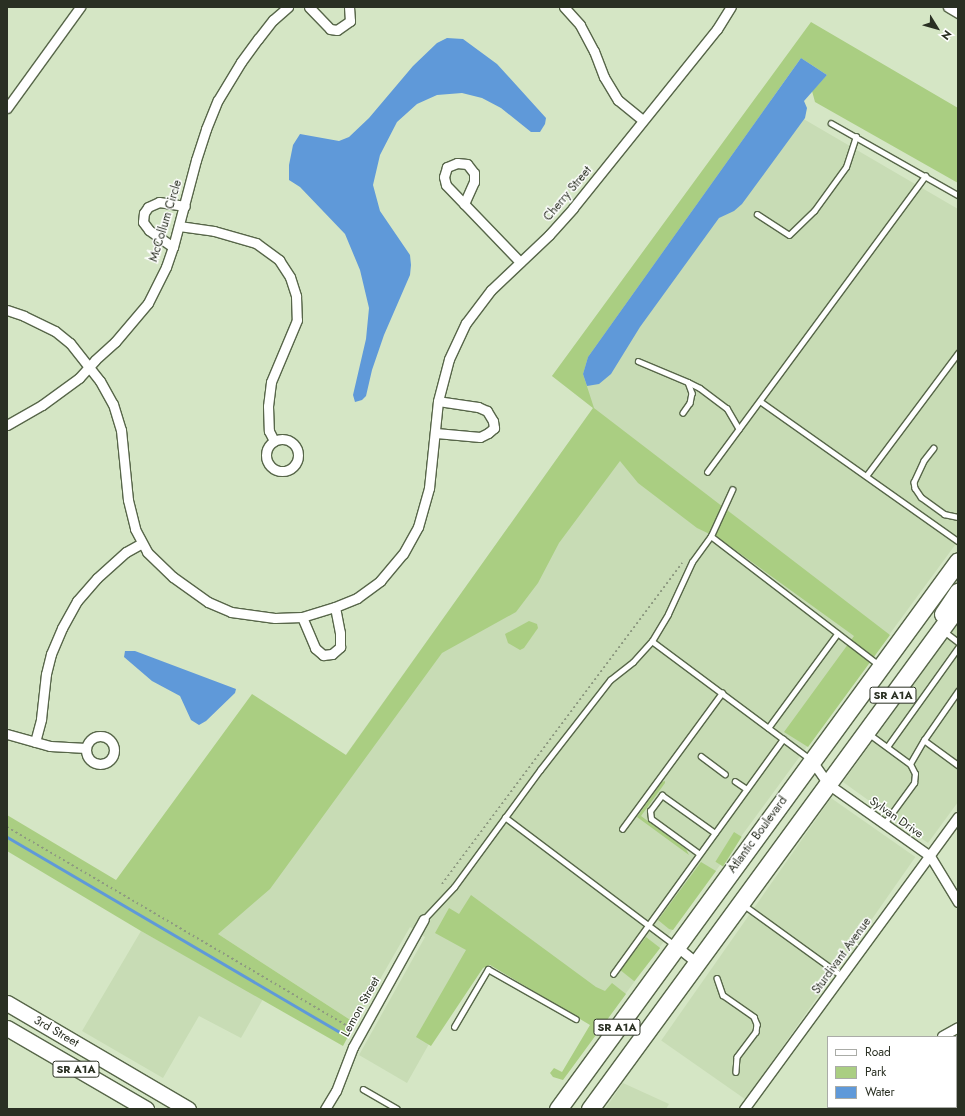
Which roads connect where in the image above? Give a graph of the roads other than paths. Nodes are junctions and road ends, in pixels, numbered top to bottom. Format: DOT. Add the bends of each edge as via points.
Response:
graph roads {
  1 [pos="80,7"];
  2 [pos="288,7"];
  3 [pos="309,7"];
  4 [pos="349,7"];
  5 [pos="564,7"];
  6 [pos="731,7"];
  7 [pos="948,7"];
  8 [pos="958,13"];
  9 [pos="7,108"];
  10 [pos="643,120"];
  11 [pos="831,123"];
  12 [pos="856,137"];
  13 [pos="925,176"];
  14 [pos="958,195"];
  15 [pos="464,204"];
  16 [pos="185,206"];
  17 [pos="757,214"];
  18 [pos="179,226"];
  19 [pos="173,248"];
  20 [pos="520,262"];
  21 [pos="7,310"];
  22 [pos="958,353"];
  23 [pos="638,361"];
  24 [pos="89,366"];
  25 [pos="688,382"];
  26 [pos="438,401"];
  27 [pos="760,401"];
  28 [pos="683,413"];
  29 [pos="7,425"];
  30 [pos="739,429"];
  31 [pos="436,433"];
  32 [pos="274,441"];
  33 [pos="934,448"];
  34 [pos="707,472"];
  35 [pos="866,476"];
  36 [pos="732,490"];
  37 [pos="958,518"];
  38 [pos="711,536"];
  39 [pos="958,540"];
  40 [pos="142,543"];
  41 [pos="958,561"];
  42 [pos="958,592"];
  43 [pos="958,606"];
  44 [pos="335,607"];
  45 [pos="302,617"];
  46 [pos="941,629"];
  47 [pos="837,634"];
  48 [pos="652,641"];
  49 [pos="958,642"];
  50 [pos="958,648"];
  51 [pos="881,666"];
  52 [pos="958,690"];
  53 [pos="722,693"];
  54 [pos="768,728"];
  55 [pos="866,732"];
  56 [pos="7,734"];
  57 [pos="783,739"];
  58 [pos="924,740"];
  59 [pos="35,742"];
  60 [pos="887,747"];
  61 [pos="86,748"];
  62 [pos="701,756"];
  63 [pos="812,761"];
  64 [pos="910,764"];
  65 [pos="958,765"];
  66 [pos="725,774"];
  67 [pos="735,781"];
  68 [pos="828,784"];
  69 [pos="747,789"];
  70 [pos="505,817"];
  71 [pos="958,817"];
  72 [pos="884,824"];
  73 [pos="622,829"];
  74 [pos="715,833"];
  75 [pos="699,854"];
  76 [pos="930,856"];
  77 [pos="958,902"];
  78 [pos="741,903"];
  79 [pos="424,919"];
  80 [pos="648,925"];
  81 [pos="676,946"];
  82 [pos="697,963"];
  83 [pos="613,974"];
  84 [pos="842,976"];
  85 [pos="717,978"];
  86 [pos="8,1007"];
  87 [pos="576,1018"];
  88 [pos="958,1026"];
  89 [pos="454,1027"];
  90 [pos="7,1028"];
  91 [pos="942,1036"];
  92 [pos="736,1072"];
  93 [pos="145,1084"];
  94 [pos="363,1089"];
  95 [pos="137,1107"];
  96 [pos="188,1109"];
  97 [pos="325,1109"];
  98 [pos="397,1109"];
  99 [pos="558,1109"];
  100 [pos="590,1109"];
  101 [pos="744,1109"];
  1 -- 9 [label="street"];
  2 -- 16 [label="street, McCollum Circle" via="273,20 258,39 218,100 196,160"];
  3 -- 4 [label="street" via="330,29 337,30 350,21"];
  5 -- 10 [label="street" via="580,26 618,100"];
  6 -- 10 [label="street, Cherry Street" via="717,29"];
  7 -- 8 [label="street"];
  10 -- 20 [label="street, Cherry Street" via="573,208"];
  11 -- 12 [label="lane"];
  12 -- 13 [label="lane"];
  12 -- 17 [label="lane" via="846,167 814,211 789,235"];
  13 -- 14 [label="lane"];
  13 -- 27 [label="lane"];
  15 -- 20 [label="street"];
  16 -- 18 [label="street, McCollum Circle"];
  16 -- 19 [label="street" via="159,202 148,207 144,213 143,222 149,230"];
  18 -- 19 [label="street, McCollum Circle"];
  18 -- 32 [label="street" via="214,231 256,243 279,260 290,277 296,296 297,320 272,382 268,406 269,431"];
  19 -- 24 [label="street, McCollum Circle" via="148,303 116,342"];
  20 -- 26 [label="street, Cherry Street" via="491,290 466,323 449,359"];
  21 -- 24 [label="street, Cherry Street" via="55,331"];
  22 -- 35 [label="lane"];
  23 -- 25 [label="lane"];
  24 -- 29 [label="street, McCollum Circle" via="72,384"];
  24 -- 40 [label="street, Cherry Street" via="100,380 115,410 124,443 128,500 135,529"];
  25 -- 28 [label="lane" via="692,393 690,403"];
  25 -- 30 [label="lane" via="727,408"];
  26 -- 31 [label="street, Cherry Street"];
  26 -- 31 [label="street" via="478,407 487,411 494,428 480,436"];
  27 -- 30 [label="lane"];
  27 -- 35 [label="lane"];
  30 -- 34 [label="lane"];
  31 -- 44 [label="street, Cherry Street" via="429,488 418,527 403,554 380,581 357,598"];
  33 -- 37 [label="lane" via="924,461 914,482 915,488 921,497 944,514"];
  35 -- 39 [label="lane"];
  36 -- 38 [label="lane"];
  38 -- 47 [label="lane"];
  38 -- 48 [label="lane" via="692,562 668,614"];
  40 -- 45 [label="street, Cherry Street" via="147,552 173,577 208,602 239,613 275,618"];
  40 -- 59 [label="street" via="126,552 97,578 77,602 62,628 46,674 41,719"];
  41 -- 51 [label="highway, Atlantic Boulevard / SR A1A"];
  42 -- 46 [label="highway" via="939,620"];
  43 -- 46 [label="highway, SR A1A"];
  44 -- 45 [label="street, Cherry Street"];
  44 -- 45 [label="street" via="340,647 332,654 323,655 315,648"];
  46 -- 49 [label="lane"];
  46 -- 55 [label="highway, SR A1A"];
  47 -- 51 [label="lane"];
  47 -- 54 [label="lane"];
  48 -- 53 [label="lane"];
  48 -- 70 [label="lane" via="633,662 610,680"];
  50 -- 60 [label="lane"];
  51 -- 63 [label="highway, Atlantic Boulevard / SR A1A"];
  52 -- 58 [label="lane"];
  53 -- 54 [label="lane"];
  53 -- 73 [label="lane"];
  54 -- 57 [label="lane"];
  55 -- 60 [label="lane"];
  55 -- 68 [label="highway, SR A1A"];
  56 -- 59 [label="street"];
  57 -- 63 [label="lane"];
  57 -- 69 [label="lane"];
  58 -- 64 [label="lane"];
  58 -- 65 [label="lane"];
  59 -- 61 [label="street" via="50,746"];
  60 -- 64 [label="lane"];
  62 -- 66 [label="lane"];
  63 -- 68 [label="street, Sylvan Drive"];
  63 -- 81 [label="highway, Atlantic Boulevard / SR A1A"];
  64 -- 72 [label="lane" via="916,774 914,783"];
  67 -- 69 [label="lane"];
  68 -- 72 [label="street, Sylvan Drive"];
  68 -- 78 [label="highway, SR A1A"];
  69 -- 74 [label="lane"];
  70 -- 79 [label="lane" via="454,887"];
  70 -- 80 [label="lane"];
  71 -- 76 [label="street, Sturdivant Avenue"];
  72 -- 76 [label="street, Sylvan Drive"];
  74 -- 75 [label="lane"];
  74 -- 75 [label="lane" via="662,796 650,811 651,819"];
  75 -- 80 [label="lane"];
  76 -- 77 [label="street, Sylvan Drive"];
  76 -- 84 [label="street, Sturdivant Avenue"];
  78 -- 82 [label="highway, SR A1A"];
  78 -- 84 [label="lane"];
  79 -- 97 [label="street, Lemon Street" via="352,1047 336,1091"];
  80 -- 81 [label="lane"];
  80 -- 83 [label="lane"];
  81 -- 82 [label="street"];
  81 -- 99 [label="highway, Atlantic Boulevard / SR A1A"];
  82 -- 100 [label="highway, SR A1A"];
  84 -- 101 [label="street, Sturdivant Avenue"];
  85 -- 92 [label="lane" via="723,995 754,1017 757,1024 756,1032 737,1057"];
  86 -- 93 [label="main road, 3rd Street / SR A1A"];
  87 -- 89 [label="lane" via="488,969"];
  88 -- 91 [label="street"];
  90 -- 95 [label="main road, 3rd Street / SR A1A"];
  93 -- 95 [label="main road"];
  93 -- 96 [label="main road, 3rd Street / SR A1A"];
  94 -- 98 [label="lane"];
}
